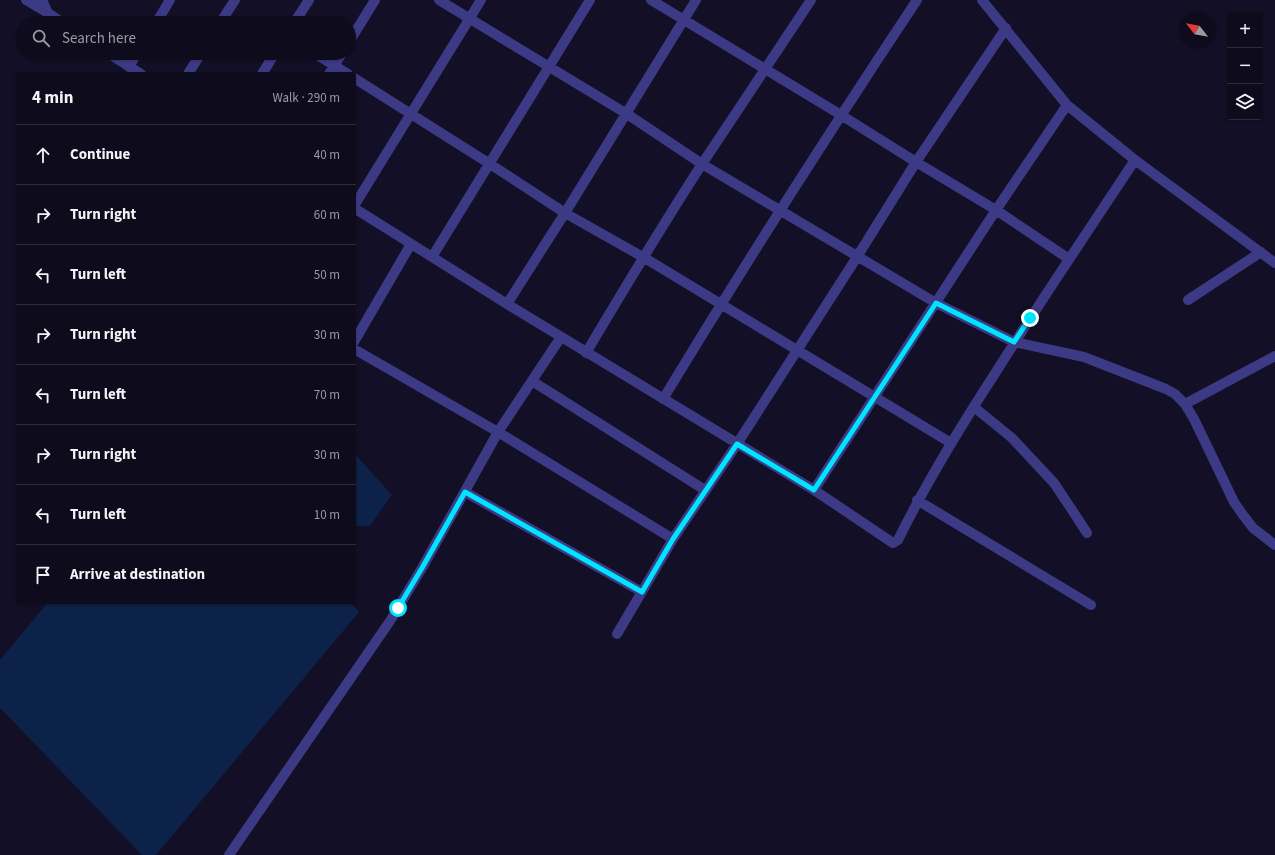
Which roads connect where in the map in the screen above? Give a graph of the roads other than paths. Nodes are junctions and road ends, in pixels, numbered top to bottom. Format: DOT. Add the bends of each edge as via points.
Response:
graph roads {
  1 [pos="26,0"];
  2 [pos="42,0"];
  3 [pos="170,0"];
  4 [pos="235,0"];
  5 [pos="309,0"];
  6 [pos="375,0"];
  7 [pos="439,0"];
  8 [pos="481,0"];
  9 [pos="590,0"];
  10 [pos="651,0"];
  11 [pos="696,0"];
  12 [pos="811,0"];
  13 [pos="917,0"];
  14 [pos="982,0"];
  15 [pos="48,13"];
  16 [pos="52,16"];
  17 [pos="160,16"];
  18 [pos="225,16"];
  19 [pos="299,16"];
  20 [pos="470,19"];
  21 [pos="683,20"];
  22 [pos="1006,28"];
  23 [pos="356,31"];
  24 [pos="119,60"];
  25 [pos="133,60"];
  26 [pos="197,60"];
  27 [pos="271,60"];
  28 [pos="321,60"];
  29 [pos="338,60"];
  30 [pos="129,66"];
  31 [pos="549,67"];
  32 [pos="766,69"];
  33 [pos="332,70"];
  34 [pos="138,72"];
  35 [pos="189,72"];
  36 [pos="263,72"];
  37 [pos="356,79"];
  38 [pos="1067,105"];
  39 [pos="411,114"];
  40 [pos="627,114"];
  41 [pos="841,115"];
  42 [pos="1135,160"];
  43 [pos="916,162"];
  44 [pos="490,164"];
  45 [pos="702,164"];
  46 [pos="356,204"];
  47 [pos="356,208"];
  48 [pos="781,210"];
  49 [pos="996,210"];
  50 [pos="565,213"];
  51 [pos="410,244"];
  52 [pos="1260,252"];
  53 [pos="432,257"];
  54 [pos="644,257"];
  55 [pos="857,257"];
  56 [pos="1069,259"];
  57 [pos="1275,263"];
  58 [pos="1188,300"];
  59 [pos="936,303"];
  60 [pos="507,304"];
  61 [pos="721,304"];
  62 [pos="561,337"];
  63 [pos="356,338"];
  64 [pos="1014,342"];
  65 [pos="356,350"];
  66 [pos="797,350"];
  67 [pos="586,353"];
  68 [pos="1275,356"];
  69 [pos="532,381"];
  70 [pos="875,397"];
  71 [pos="663,399"];
  72 [pos="1185,404"];
  73 [pos="974,407"];
  74 [pos="498,432"];
  75 [pos="950,443"];
  76 [pos="737,444"];
  77 [pos="705,490"];
  78 [pos="814,490"];
  79 [pos="465,492"];
  80 [pos="918,500"];
  81 [pos="1087,533"];
  82 [pos="673,539"];
  83 [pos="1275,545"];
  84 [pos="642,592"];
  85 [pos="1091,605"];
  86 [pos="617,634"];
  87 [pos="229,855"];
  1 -- 15 [label="street"];
  2 -- 15 [label="street"];
  3 -- 17 [label="street"];
  4 -- 18 [label="street"];
  5 -- 19 [label="street"];
  6 -- 23 [label="street"];
  7 -- 20 [label="street"];
  8 -- 20 [label="street"];
  9 -- 31 [label="street"];
  10 -- 21 [label="street"];
  11 -- 21 [label="street"];
  12 -- 32 [label="street"];
  13 -- 41 [label="street"];
  14 -- 22 [label="street"];
  15 -- 16 [label="street"];
  20 -- 31 [label="street"];
  20 -- 39 [label="street"];
  21 -- 32 [label="street"];
  21 -- 40 [label="street"];
  22 -- 38 [label="street"];
  22 -- 43 [label="street"];
  24 -- 30 [label="street"];
  25 -- 30 [label="street"];
  26 -- 35 [label="street"];
  27 -- 36 [label="street"];
  28 -- 33 [label="street"];
  29 -- 33 [label="street"];
  30 -- 34 [label="street"];
  31 -- 40 [label="street"];
  31 -- 44 [label="street"];
  32 -- 41 [label="street"];
  32 -- 45 [label="street"];
  37 -- 39 [label="street"];
  38 -- 42 [label="street"];
  38 -- 49 [label="street"];
  39 -- 44 [label="street"];
  39 -- 46 [label="street"];
  40 -- 45 [label="street"];
  40 -- 50 [label="street"];
  41 -- 43 [label="street"];
  41 -- 48 [label="street"];
  42 -- 52 [label="street"];
  42 -- 56 [label="street"];
  43 -- 49 [label="street"];
  43 -- 55 [label="street"];
  44 -- 50 [label="street"];
  44 -- 53 [label="street"];
  45 -- 48 [label="street"];
  45 -- 54 [label="street"];
  47 -- 51 [label="street"];
  48 -- 55 [label="street"];
  48 -- 61 [label="street"];
  49 -- 56 [label="street"];
  49 -- 59 [label="street"];
  50 -- 54 [label="street"];
  50 -- 60 [label="street"];
  51 -- 53 [label="street"];
  51 -- 63 [label="street"];
  52 -- 57 [label="street"];
  52 -- 58 [label="street"];
  53 -- 60 [label="street"];
  54 -- 61 [label="street"];
  54 -- 67 [label="street"];
  55 -- 59 [label="street"];
  55 -- 66 [label="street"];
  56 -- 64 [label="street"];
  59 -- 64 [label="street"];
  59 -- 70 [label="street"];
  60 -- 62 [label="street"];
  61 -- 66 [label="street"];
  61 -- 71 [label="street"];
  62 -- 67 [label="street"];
  62 -- 69 [label="street"];
  64 -- 72 [label="street" via="1095,360 1166,389"];
  64 -- 73 [label="street"];
  65 -- 74 [label="street"];
  66 -- 70 [label="street"];
  66 -- 76 [label="street"];
  67 -- 71 [label="street"];
  68 -- 72 [label="street"];
  69 -- 74 [label="street"];
  69 -- 77 [label="street"];
  70 -- 75 [label="street"];
  70 -- 78 [label="street"];
  71 -- 76 [label="street"];
  72 -- 83 [label="street" via="1234,502 1253,528"];
  73 -- 75 [label="street"];
  73 -- 81 [label="street" via="1012,438 1054,483"];
  74 -- 79 [label="street"];
  74 -- 82 [label="street"];
  75 -- 80 [label="street"];
  76 -- 77 [label="street"];
  76 -- 78 [label="street"];
  77 -- 82 [label="street"];
  78 -- 80 [label="street" via="893,543 898,540"];
  79 -- 84 [label="street"];
  79 -- 87 [label="street" via="390,622"];
  80 -- 85 [label="street"];
  82 -- 84 [label="street"];
  84 -- 86 [label="street"];
}
